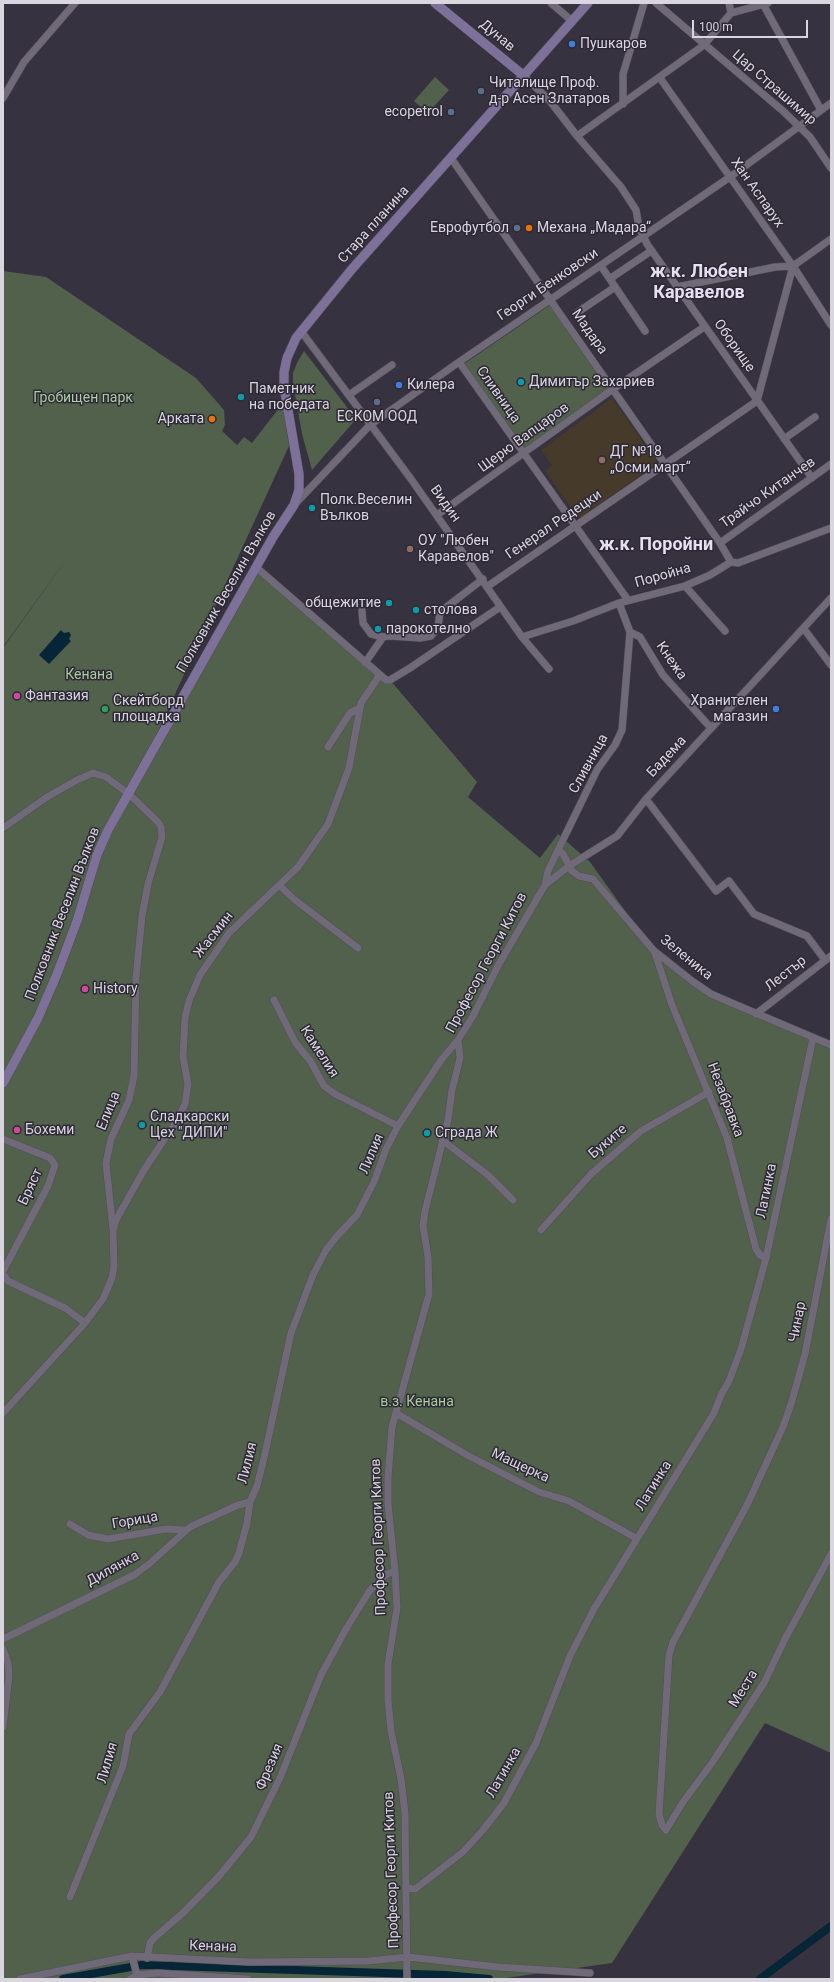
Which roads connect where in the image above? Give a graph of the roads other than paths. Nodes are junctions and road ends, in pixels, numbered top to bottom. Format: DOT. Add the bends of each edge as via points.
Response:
graph roads {
  1 [pos="75,3"];
  2 [pos="435,3"];
  3 [pos="551,3"];
  4 [pos="588,3"];
  5 [pos="644,3"];
  6 [pos="656,3"];
  7 [pos="729,3"];
  8 [pos="765,4"];
  9 [pos="731,13"];
  10 [pos="569,18"];
  11 [pos="704,45"];
  12 [pos="523,76"];
  13 [pos="660,78"];
  14 [pos="3,98"];
  15 [pos="831,103"];
  16 [pos="622,104"];
  17 [pos="821,110"];
  18 [pos="800,127"];
  19 [pos="577,136"];
  20 [pos="451,158"];
  21 [pos="831,168"];
  22 [pos="730,177"];
  23 [pos="644,236"];
  24 [pos="831,239"];
  25 [pos="652,251"];
  26 [pos="601,266"];
  27 [pos="793,266"];
  28 [pos="611,278"];
  29 [pos="615,287"];
  30 [pos="677,287"];
  31 [pos="551,299"];
  32 [pos="578,312"];
  33 [pos="831,325"];
  34 [pos="704,327"];
  35 [pos="301,331"];
  36 [pos="644,331"];
  37 [pos="459,362"];
  38 [pos="392,365"];
  39 [pos="613,389"];
  40 [pos="347,392"];
  41 [pos="757,401"];
  42 [pos="815,417"];
  43 [pos="370,425"];
  44 [pos="784,439"];
  45 [pos="524,454"];
  46 [pos="666,464"];
  47 [pos="831,464"];
  48 [pos="812,478"];
  49 [pos="294,505"];
  50 [pos="437,516"];
  51 [pos="576,527"];
  52 [pos="831,528"];
  53 [pos="720,543"];
  54 [pos="731,562"];
  55 [pos="257,568"];
  56 [pos="483,579"];
  57 [pos="488,586"];
  58 [pos="685,586"];
  59 [pos="831,598"];
  60 [pos="628,600"];
  61 [pos="619,603"];
  62 [pos="500,607"];
  63 [pos="362,612"];
  64 [pos="804,629"];
  65 [pos="725,631"];
  66 [pos="630,632"];
  67 [pos="383,637"];
  68 [pos="522,637"];
  69 [pos="365,663"];
  70 [pos="831,665"];
  71 [pos="549,669"];
  72 [pos="379,676"];
  73 [pos="360,708"];
  74 [pos="711,728"];
  75 [pos="328,746"];
  76 [pos="129,794"];
  77 [pos="646,799"];
  78 [pos="3,828"];
  79 [pos="558,850"];
  80 [pos="568,866"];
  81 [pos="545,885"];
  82 [pos="280,886"];
  83 [pos="358,948"];
  84 [pos="654,951"];
  85 [pos="828,958"];
  86 [pos="274,1000"];
  87 [pos="756,1014"];
  88 [pos="813,1038"];
  89 [pos="458,1040"];
  90 [pos="831,1045"];
  91 [pos="3,1083"];
  92 [pos="709,1092"];
  93 [pos="398,1126"];
  94 [pos="3,1139"];
  95 [pos="442,1140"];
  96 [pos="513,1200"];
  97 [pos="831,1220"];
  98 [pos="113,1230"];
  99 [pos="540,1230"];
  100 [pos="766,1258"];
  101 [pos="3,1273"];
  102 [pos="85,1323"];
  103 [pos="3,1413"];
  104 [pos="396,1413"];
  105 [pos="250,1502"];
  106 [pos="70,1524"];
  107 [pos="184,1530"];
  108 [pos="636,1538"];
  109 [pos="831,1554"];
  110 [pos="395,1571"];
  111 [pos="3,1639"];
  112 [pos="3,1649"];
  113 [pos="3,1727"];
  114 [pos="666,1830"];
  115 [pos="407,1888"];
  116 [pos="70,1898"];
  117 [pos="132,1956"];
  118 [pos="147,1958"];
  119 [pos="408,1958"];
  120 [pos="590,1973"];
  121 [pos="134,1977"];
  122 [pos="20,1979"];
  123 [pos="248,1979"];
  124 [pos="407,1979"];
  1 -- 14 [label="street" via="24,62"];
  2 -- 12 [label="main road, Дунав"];
  3 -- 10 [label="street"];
  4 -- 10 [label="main road, Стара планина"];
  5 -- 16 [label="street" via="623,74"];
  6 -- 11 [label="street, Цар Страшимир"];
  7 -- 9 [label="street"];
  8 -- 9 [label="street"];
  8 -- 17 [label="street"];
  9 -- 11 [label="street"];
  10 -- 12 [label="main road, Стара планина"];
  11 -- 13 [label="street"];
  11 -- 18 [label="street, Цар Страшимир"];
  12 -- 19 [label="street, Оборище" via="550,101"];
  12 -- 20 [label="main road, Стара планина"];
  13 -- 16 [label="street"];
  13 -- 22 [label="street, Хан Аспарух"];
  15 -- 17 [label="street, Георги Бенковски"];
  16 -- 19 [label="street"];
  17 -- 18 [label="street, Георги Бенковски"];
  18 -- 21 [label="street, Цар Страшимир"];
  18 -- 22 [label="street, Георги Бенковски"];
  19 -- 23 [label="street, Оборище" via="631,201"];
  20 -- 31 [label="street, Мадара"];
  20 -- 35 [label="main road, Стара планина" via="352,269"];
  22 -- 23 [label="street, Георги Бенковски"];
  22 -- 27 [label="street, Хан Аспарух"];
  23 -- 25 [label="street, Оборище"];
  23 -- 26 [label="street, Георги Бенковски"];
  24 -- 27 [label="street"];
  25 -- 28 [label="street"];
  25 -- 30 [label="street, Оборище"];
  26 -- 28 [label="street"];
  26 -- 31 [label="street, Георги Бенковски"];
  27 -- 30 [label="street" via="775,267"];
  27 -- 33 [label="street, Хан Аспарух"];
  27 -- 41 [label="street"];
  28 -- 29 [label="street"];
  29 -- 32 [label="street"];
  29 -- 36 [label="street"];
  30 -- 34 [label="street, Оборище"];
  31 -- 37 [label="street, Георги Бенковски"];
  31 -- 39 [label="street, Мадара"];
  34 -- 39 [label="street, Щерю Вапцаров"];
  34 -- 41 [label="street, Оборище"];
  35 -- 40 [label="street, Видин"];
  35 -- 49 [label="main road, Стара планина" via="287,358 284,372 285,401 299,474 299,490"];
  37 -- 43 [label="street, Георги Бенковски"];
  37 -- 45 [label="street, Сливница"];
  38 -- 40 [label="street"];
  39 -- 45 [label="street, Щерю Вапцаров"];
  39 -- 46 [label="street, Мадара"];
  40 -- 43 [label="street, Видин"];
  41 -- 44 [label="street, Оборище"];
  41 -- 46 [label="street, Генерал Редецки"];
  42 -- 44 [label="street"];
  43 -- 49 [label="street, Георги Бенковски"];
  43 -- 50 [label="street, Видин"];
  44 -- 48 [label="street, Оборище"];
  45 -- 50 [label="street, Щерю Вапцаров"];
  45 -- 51 [label="street, Сливница"];
  46 -- 51 [label="street, Генерал Редецки"];
  46 -- 53 [label="street, Мадара"];
  47 -- 48 [label="street, Трайчо Китанчев"];
  48 -- 53 [label="street, Трайчо Китанчев"];
  49 -- 55 [label="main road, Полковник Веселин Вълков"];
  50 -- 56 [label="street, Видин"];
  51 -- 57 [label="street, Генерал Редецки"];
  51 -- 60 [label="street, Сливница"];
  52 -- 54 [label="street, Поройна" via="738,563"];
  53 -- 54 [label="street, Мадара"];
  54 -- 58 [label="street, Поройна"];
  55 -- 69 [label="street"];
  55 -- 76 [label="main road, Полковник Веселин Вълков"];
  56 -- 57 [label="street, Видин"];
  56 -- 67 [label="street" via="440,612 438,627 431,636"];
  57 -- 62 [label="street, Видин"];
  58 -- 60 [label="street, Поройна"];
  58 -- 65 [label="street"];
  59 -- 64 [label="street, Бадема"];
  60 -- 61 [label="street, Поройна"];
  61 -- 66 [label="street, Сливница"];
  61 -- 68 [label="street, Поройна"];
  62 -- 68 [label="street, Видин"];
  62 -- 72 [label="street" via="394,678 386,680"];
  63 -- 67 [label="street" via="363,623 371,634"];
  64 -- 70 [label="street"];
  64 -- 74 [label="street, Бадема"];
  66 -- 74 [label="street, Кнежа" via="640,637 663,676"];
  66 -- 79 [label="street, Сливница" via="622,730 616,745 597,770"];
  67 -- 69 [label="street"];
  68 -- 71 [label="street, Видин"];
  69 -- 72 [label="street"];
  72 -- 73 [label="street, Жасмин" via="365,695"];
  73 -- 75 [label="street" via="350,713"];
  73 -- 82 [label="street, Жасмин" via="345,780 328,824 298,867"];
  74 -- 77 [label="street, Бадема"];
  76 -- 78 [label="street, Елица" via="106,777 89,774 47,797"];
  76 -- 91 [label="main road, Полковник Веселин Вълков" via="97,855 77,921 48,995"];
  76 -- 98 [label="street, Елица" via="158,822 162,837 148,884 142,916 136,978 134,1076 128,1100 111,1139 106,1163"];
  77 -- 80 [label="street, Бадема" via="617,836"];
  77 -- 85 [label="street" via="716,891 729,881 754,914 807,936"];
  79 -- 80 [label="street, Зеленика" via="563,854"];
  79 -- 81 [label="street, Сливница" via="548,871"];
  80 -- 81 [label="street, Бадема"];
  80 -- 84 [label="street, Зеленика" via="575,874 593,879"];
  81 -- 89 [label="street, Професор Георги Китов" via="498,964"];
  82 -- 83 [label="street"];
  82 -- 98 [label="street, Жасмин" via="229,933 200,974 185,1018 183,1056 188,1084 185,1104 116,1220"];
  84 -- 87 [label="street, Зеленика" via="711,994"];
  84 -- 92 [label="street, Незабравка" via="672,1006"];
  85 -- 87 [label="street, Лестър"];
  86 -- 93 [label="street, Камелия" via="295,1042 311,1062 324,1086"];
  87 -- 88 [label="street, Зеленика"];
  88 -- 90 [label="street, Зеленика"];
  88 -- 100 [label="street, Латинка"];
  89 -- 93 [label="street, Лилия" via="441,1060"];
  89 -- 95 [label="street, Професор Георги Китов" via="460,1058"];
  92 -- 99 [label="street, Буките" via="641,1131 591,1174"];
  92 -- 100 [label="street, Незабравка" via="727,1138 756,1249"];
  93 -- 105 [label="street, Лилия" via="386,1148 364,1203 357,1215 326,1250 296,1316 284,1358 264,1458"];
  94 -- 101 [label="street, Бряст" via="50,1158 55,1165 48,1186"];
  95 -- 96 [label="street" via="488,1176"];
  95 -- 104 [label="street, Професор Георги Китов" via="424,1219 430,1280 428,1300"];
  97 -- 114 [label="street, Чинар" via="805,1354 783,1427 747,1505 673,1642 667,1670 660,1814"];
  98 -- 102 [label="street, Елица" via="112,1278 103,1299"];
  100 -- 108 [label="street, Латинка" via="741,1349 729,1381 714,1413"];
  101 -- 102 [label="street, Бряст" via="8,1281 65,1308"];
  102 -- 103 [label="street, Елица"];
  104 -- 108 [label="street, Мащерка" via="467,1455 539,1492 569,1501"];
  104 -- 110 [label="street, Професор Георги Китов" via="392,1427 388,1478"];
  105 -- 107 [label="street, Дилянка"];
  105 -- 116 [label="street, Лилия" via="248,1524 235,1562 219,1582 160,1692 129,1734 123,1766"];
  106 -- 107 [label="street, Горица" via="88,1535 108,1539 166,1529"];
  107 -- 111 [label="street, Дилянка" via="134,1575"];
  108 -- 115 [label="street, Латинка" via="570,1656 536,1743 504,1802 463,1852 415,1889"];
  109 -- 114 [label="street, Места" via="785,1638 764,1683"];
  110 -- 115 [label="street, Професор Георги Китов" via="397,1608 388,1664 388,1700 405,1813"];
  110 -- 118 [label="street, Фрезия" via="387,1574 370,1590 346,1629 322,1676 280,1778 251,1837 220,1875 154,1938 150,1943"];
  112 -- 113 [label="street" via="9,1676"];
  115 -- 119 [label="street, Професор Георги Китов"];
  117 -- 118 [label="street, Кенана"];
  117 -- 121 [label="street"];
  117 -- 122 [label="street, Кенана"];
  118 -- 119 [label="street, Кенана" via="249,1962"];
  119 -- 120 [label="street, Кенана"];
  119 -- 124 [label="street, Професор Георги Китов"];
  121 -- 123 [label="street, Кенана" via="157,1973"];
}
